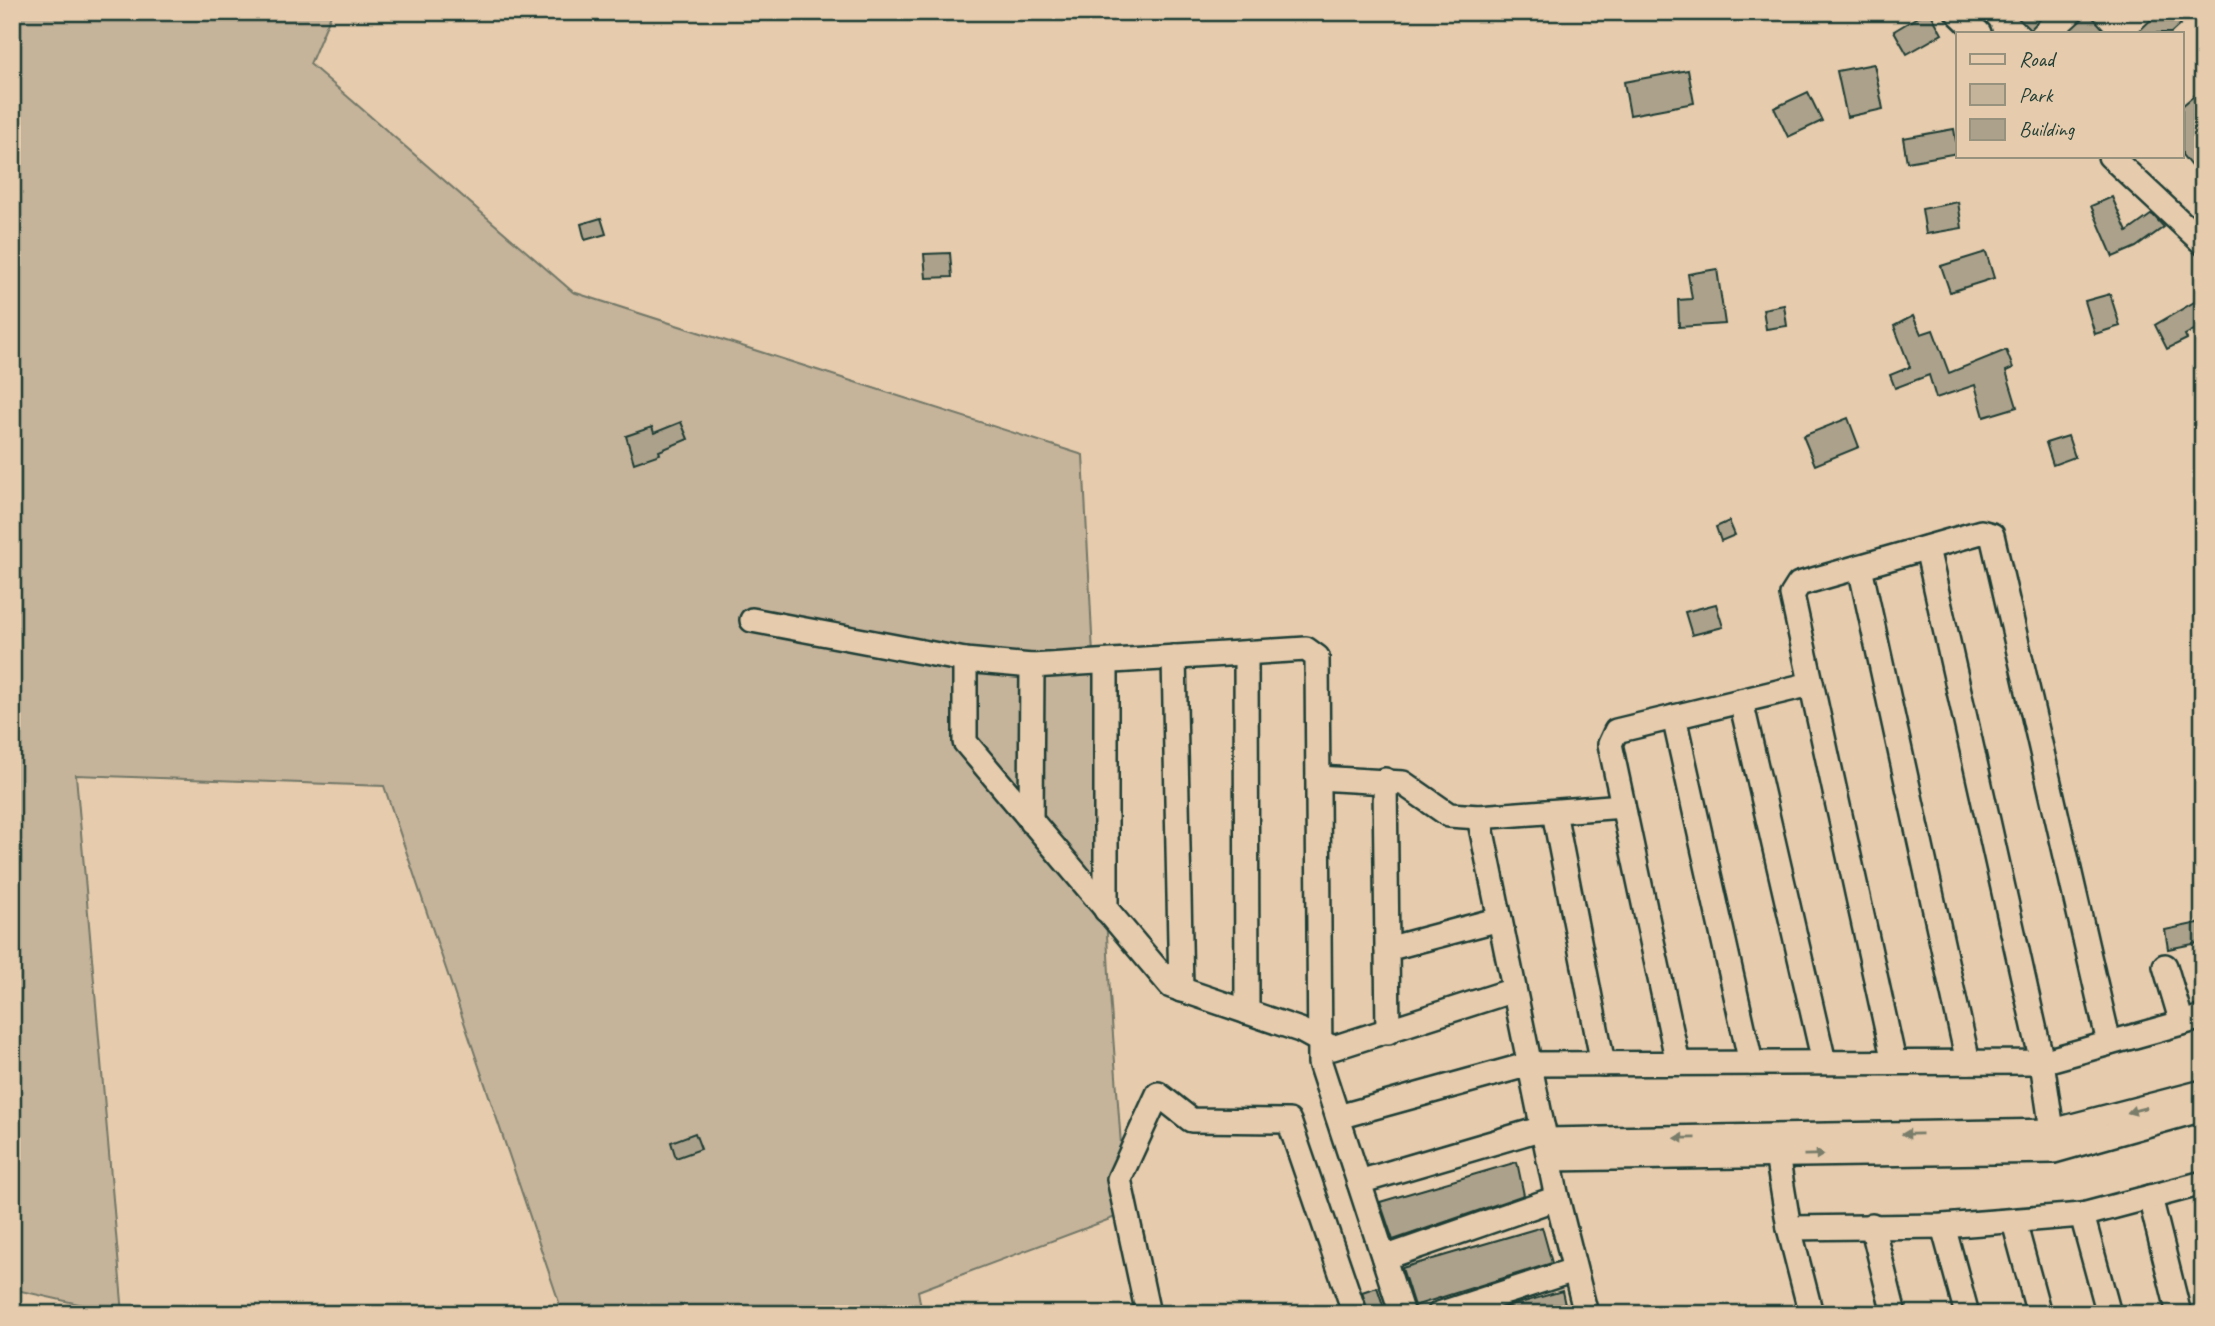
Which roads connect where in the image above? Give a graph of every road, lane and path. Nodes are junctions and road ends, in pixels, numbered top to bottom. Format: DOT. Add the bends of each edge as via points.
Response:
graph roads {
  1 [pos="1957,12"];
  2 [pos="1978,32"];
  3 [pos="2112,158"];
  4 [pos="2203,243"];
  5 [pos="1927,548"];
  6 [pos="1860,567"];
  7 [pos="752,620"];
  8 [pos="1246,653"];
  9 [pos="1174,657"];
  10 [pos="965,660"];
  11 [pos="1105,662"];
  12 [pos="1032,666"];
  13 [pos="1811,684"];
  14 [pos="1741,701"];
  15 [pos="1674,717"];
  16 [pos="1318,779"];
  17 [pos="1385,780"];
  18 [pos="1623,806"];
  19 [pos="1554,812"];
  20 [pos="1479,817"];
  21 [pos="1031,822"];
  22 [pos="1106,910"];
  23 [pos="1500,919"];
  24 [pos="1387,949"];
  25 [pos="2165,965"];
  26 [pos="1514,989"];
  27 [pos="1181,990"];
  28 [pos="1247,1012"];
  29 [pos="2192,1020"];
  30 [pos="1388,1032"];
  31 [pos="1320,1041"];
  32 [pos="2109,1043"];
  33 [pos="1824,1062"];
  34 [pos="1894,1062"];
  35 [pos="1968,1062"];
  36 [pos="2042,1062"];
  37 [pos="1603,1063"];
  38 [pos="1678,1063"];
  39 [pos="1751,1063"];
  40 [pos="1530,1064"];
  41 [pos="2202,1108"];
  42 [pos="1338,1117"];
  43 [pos="2054,1141"];
  44 [pos="1546,1143"];
  45 [pos="1775,1146"];
  46 [pos="1359,1182"];
  47 [pos="2203,1184"];
  48 [pos="2150,1197"];
  49 [pos="1557,1198"];
  50 [pos="2082,1215"];
  51 [pos="2014,1222"];
  52 [pos="1872,1225"];
  53 [pos="1943,1226"];
  54 [pos="1789,1228"];
  55 [pos="1384,1258"];
  56 [pos="1574,1270"];
  57 [pos="1148,1314"];
  58 [pos="1355,1314"];
  59 [pos="1402,1314"];
  60 [pos="1439,1314"];
  61 [pos="1586,1314"];
  62 [pos="1811,1314"];
  63 [pos="1894,1314"];
  64 [pos="1967,1314"];
  65 [pos="2039,1314"];
  66 [pos="2109,1314"];
  67 [pos="2179,1314"];
  1 -- 2 [label="street"];
  3 -- 4 [label="street"];
  5 -- 6 [label="street"];
  5 -- 32 [label="street" via="1981,532 1992,536"];
  5 -- 36 [label="street"];
  6 -- 13 [label="street" via="1799,584 1792,595"];
  6 -- 35 [label="street"];
  7 -- 10 [label="street"];
  8 -- 9 [label="street"];
  8 -- 16 [label="street" via="1306,649 1317,657"];
  8 -- 28 [label="street"];
  9 -- 11 [label="street"];
  9 -- 27 [label="street"];
  10 -- 12 [label="street"];
  10 -- 21 [label="street" via="965,742"];
  11 -- 12 [label="street"];
  11 -- 22 [label="street"];
  12 -- 21 [label="street"];
  13 -- 14 [label="street"];
  13 -- 34 [label="street"];
  14 -- 15 [label="street"];
  14 -- 33 [label="street"];
  15 -- 18 [label="street" via="1612,735"];
  15 -- 39 [label="street"];
  16 -- 17 [label="street"];
  16 -- 31 [label="street"];
  17 -- 20 [label="street" via="1403,783 1449,814"];
  17 -- 24 [label="street"];
  18 -- 19 [label="street"];
  18 -- 38 [label="street"];
  19 -- 20 [label="street"];
  19 -- 37 [label="street"];
  20 -- 23 [label="street"];
  21 -- 22 [label="street"];
  22 -- 27 [label="street" via="1171,986"];
  23 -- 24 [label="street"];
  23 -- 26 [label="street"];
  24 -- 30 [label="street"];
  25 -- 29 [label="street"];
  26 -- 30 [label="street"];
  26 -- 40 [label="street"];
  27 -- 28 [label="street"];
  28 -- 31 [label="street"];
  29 -- 32 [label="street"];
  30 -- 31 [label="street" via="1333,1048"];
  31 -- 42 [label="street" via="1320,1063"];
  32 -- 36 [label="street"];
  33 -- 34 [label="street"];
  33 -- 39 [label="street"];
  34 -- 35 [label="street"];
  35 -- 36 [label="street"];
  36 -- 43 [label="street"];
  37 -- 38 [label="street"];
  37 -- 40 [label="street"];
  38 -- 39 [label="street"];
  40 -- 42 [label="street"];
  40 -- 44 [label="street"];
  41 -- 43 [label="street"];
  42 -- 46 [label="street"];
  43 -- 45 [label="street"];
  44 -- 45 [label="street"];
  44 -- 46 [label="street"];
  44 -- 49 [label="street"];
  45 -- 54 [label="street"];
  46 -- 55 [label="street"];
  47 -- 48 [label="street"];
  48 -- 50 [label="street"];
  48 -- 67 [label="street"];
  49 -- 55 [label="street"];
  49 -- 56 [label="street"];
  50 -- 51 [label="street"];
  50 -- 66 [label="street"];
  51 -- 53 [label="street"];
  51 -- 65 [label="street"];
  52 -- 53 [label="street"];
  52 -- 54 [label="street"];
  52 -- 63 [label="street"];
  53 -- 64 [label="street"];
  54 -- 62 [label="street"];
  55 -- 59 [label="street"];
  56 -- 60 [label="street"];
  56 -- 61 [label="street"];
  57 -- 58 [label="street" via="1119,1179 1158,1094 1191,1120 1289,1121"];
}
